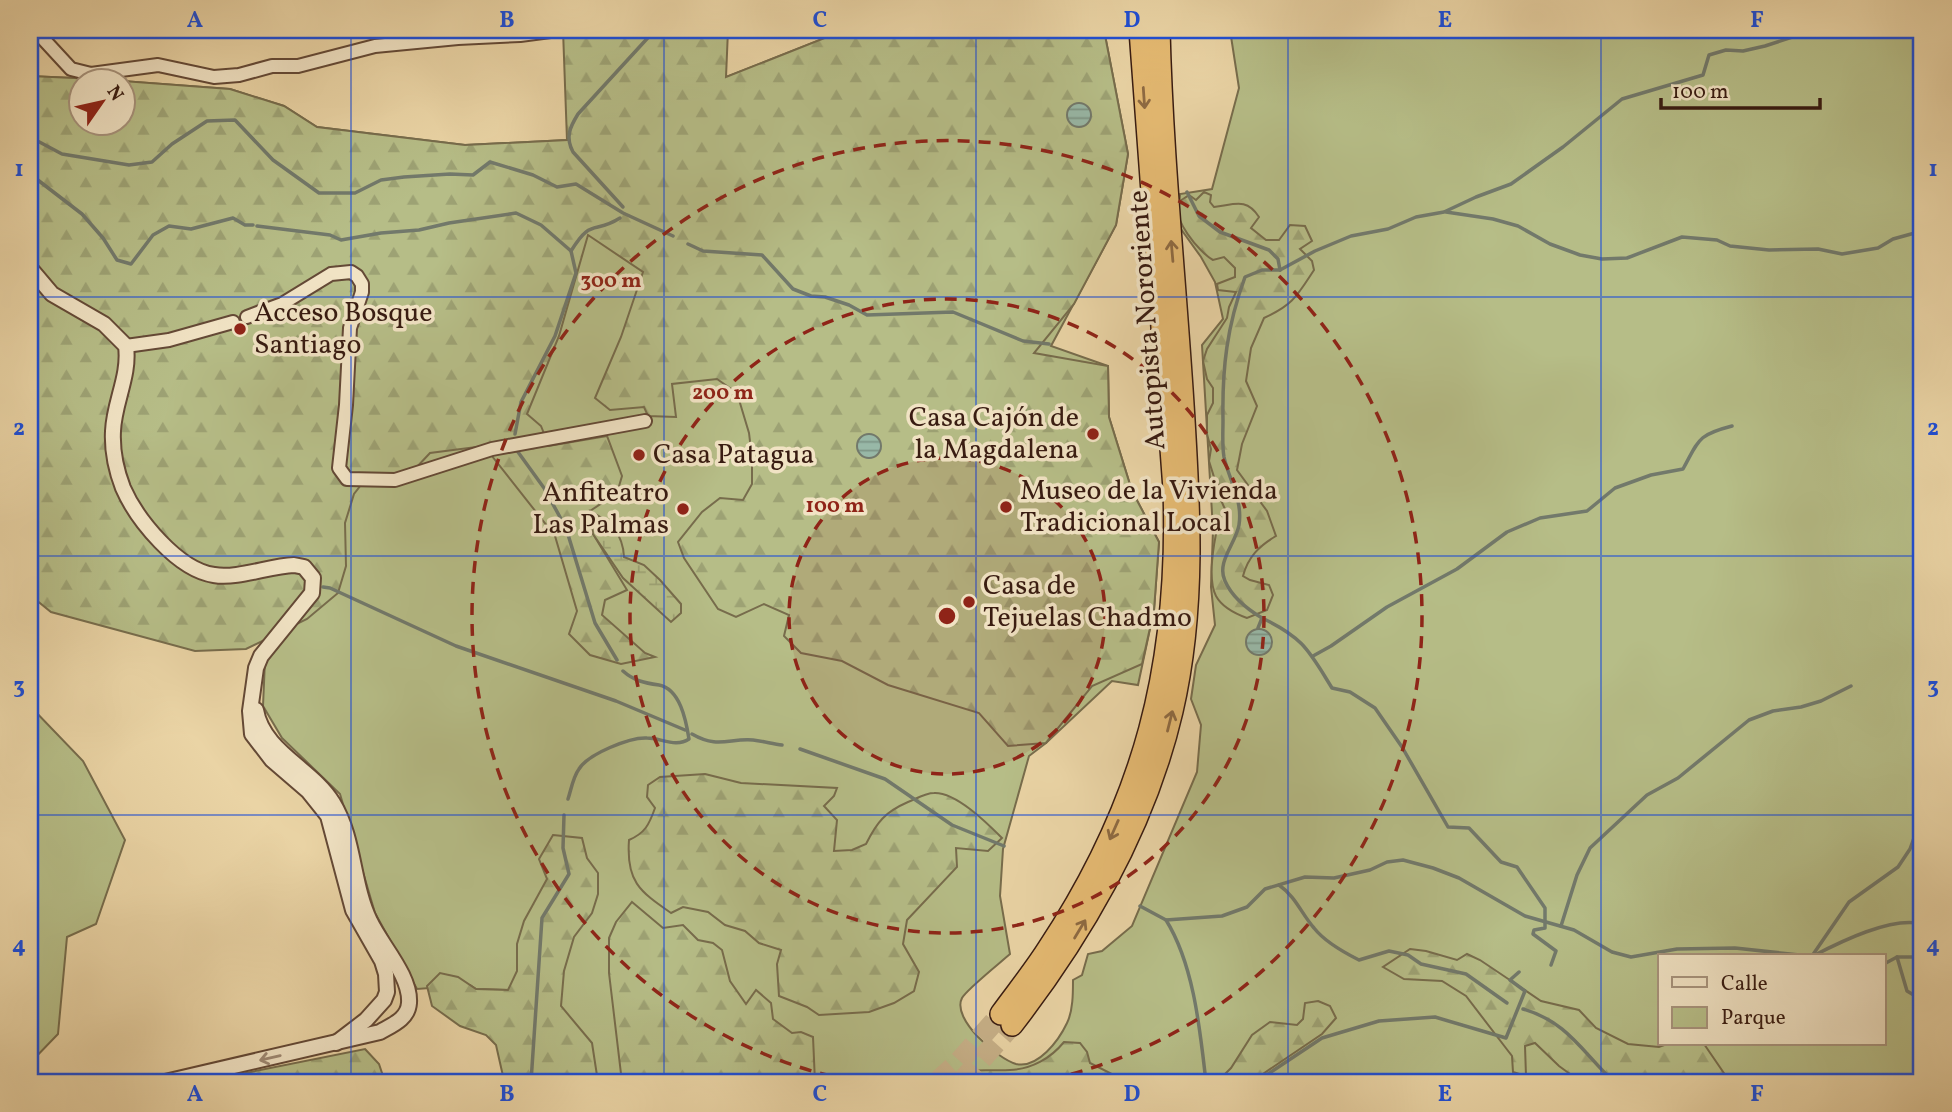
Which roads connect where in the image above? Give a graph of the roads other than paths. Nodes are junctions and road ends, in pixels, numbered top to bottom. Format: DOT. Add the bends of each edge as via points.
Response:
graph roads {
  1 [pos="35,30"];
  2 [pos="558,30"];
  3 [pos="1140,30"];
  4 [pos="1159,30"];
  5 [pos="30,33"];
  6 [pos="30,268"];
  7 [pos="247,317"];
  8 [pos="233,322"];
  9 [pos="126,346"];
  10 [pos="645,421"];
  11 [pos="253,691"];
  12 [pos="384,1000"];
  13 [pos="409,1007"];
  14 [pos="336,1043"];
  15 [pos="165,1082"];
  1 -- 2 [label="street" via="71,69 91,74 158,65 214,77 309,64 375,46"];
  1 -- 5 [label="street"];
  3 -- 4 [label="highway, Autopista Nororiente, one-way" via="1174,489 1169,643 1147,743 1116,825 1007,1019 1068,948 1120,855 1160,756 1182,660 1190,535"];
  6 -- 9 [label="street" via="52,294 104,324"];
  7 -- 10 [label="street" via="282,304 331,274 351,272 362,284 350,328 340,450 339,468 347,479 395,480 492,449"];
  8 -- 9 [label="street" via="169,340"];
  9 -- 11 [label="street" via="126,370 113,429 115,463 131,503 155,535 187,564 213,575 294,565 304,567 313,578 312,593 261,656"];
  11 -- 12 [label="street" via="252,734 328,816 353,910 386,974"];
  11 -- 13 [label="street" via="264,732 323,790 340,815 365,909 407,989"];
  12 -- 13 [label="street" via="394,1014"];
  12 -- 14 [label="street"];
  13 -- 14 [label="street" via="401,1019 380,1032"];
  14 -- 15 [label="street, one-way"];
}
